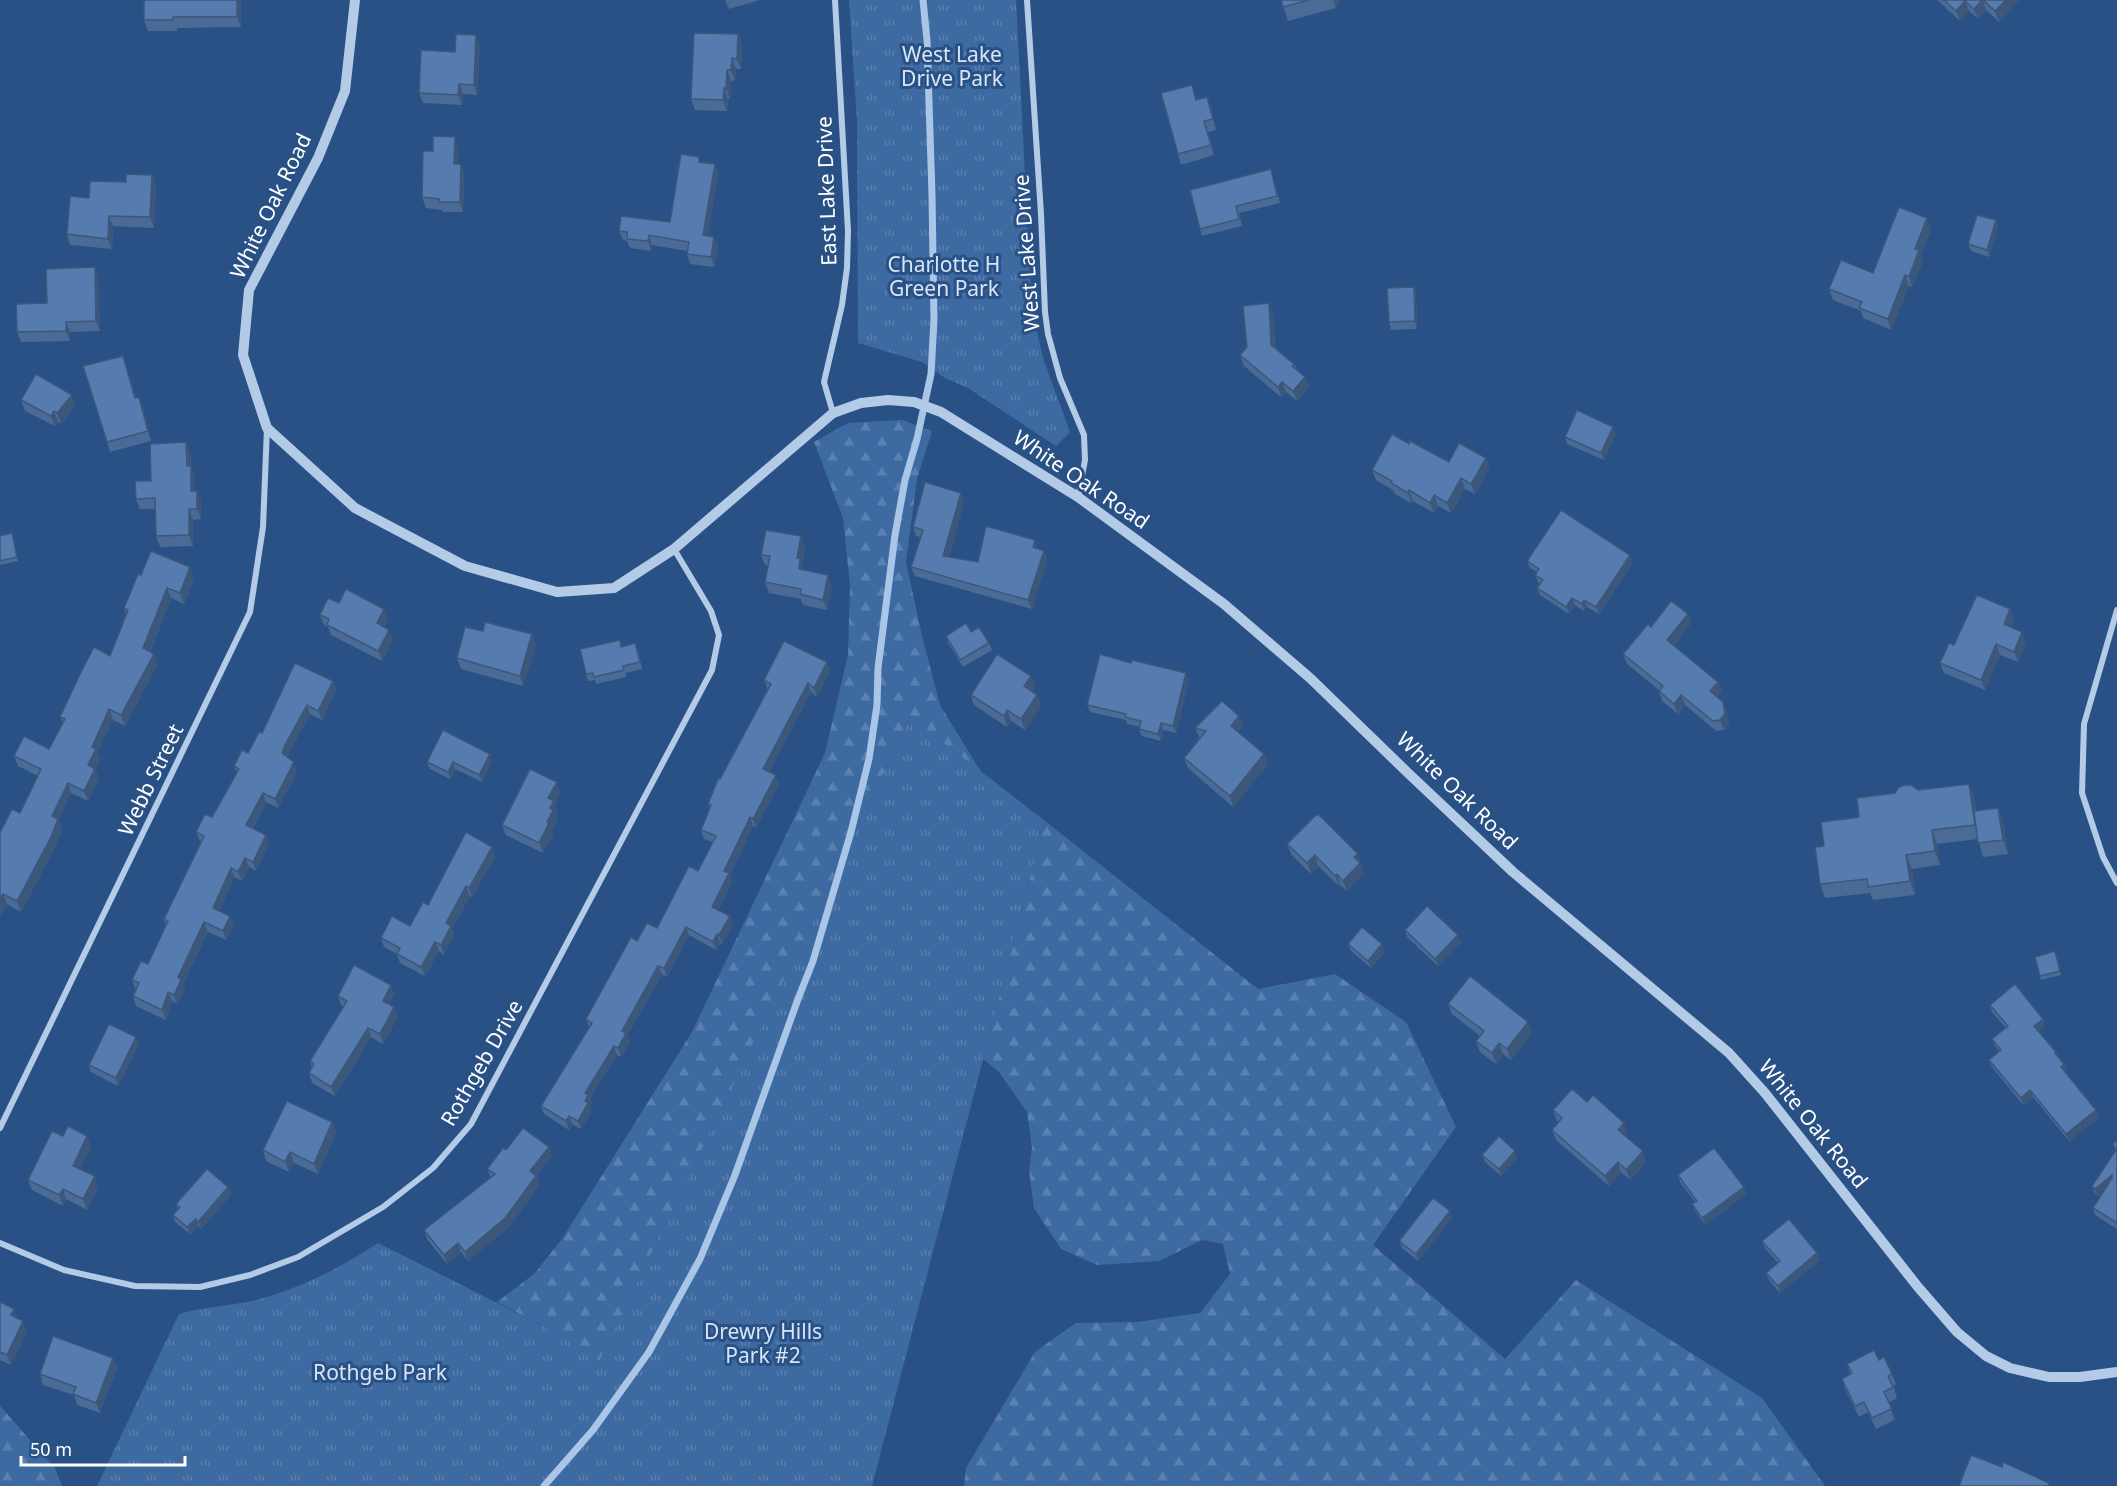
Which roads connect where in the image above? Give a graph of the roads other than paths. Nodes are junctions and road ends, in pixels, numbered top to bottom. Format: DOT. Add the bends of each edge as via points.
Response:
graph roads {
  1 [pos="355,0"];
  2 [pos="835,0"];
  3 [pos="1027,0"];
  4 [pos="833,413"];
  5 [pos="267,428"];
  6 [pos="1078,497"];
  7 [pos="674,549"];
  8 [pos="2117,610"];
  9 [pos="2117,883"];
  10 [pos="0,1128"];
  11 [pos="0,1243"];
  12 [pos="2117,1372"];
  1 -- 5 [label="street, White Oak Road" via="345,91 318,158 249,290 243,355"];
  2 -- 4 [label="street, East Lake Drive" via="848,231 843,296 824,382"];
  3 -- 6 [label="street, West Lake Drive" via="1045,312 1060,378 1084,435 1085,460"];
  4 -- 6 [label="street, White Oak Road" via="861,403 914,402 941,412"];
  4 -- 7 [label="street, White Oak Road"];
  5 -- 7 [label="street, White Oak Road" via="355,508 465,566 556,592 614,588"];
  5 -- 10 [label="street, Webb Street" via="263,527 250,612"];
  6 -- 12 [label="street, White Oak Road" via="1264,637 1513,872 1729,1053 1957,1332 1986,1356 2010,1368 2049,1377"];
  7 -- 11 [label="street, Rothgeb Drive" via="711,611 719,635 712,670 471,1124 433,1168 383,1208 297,1257 250,1275 200,1287 135,1286 64,1270"];
  8 -- 9 [label="street" via="2084,724 2082,793 2103,858"];
}
